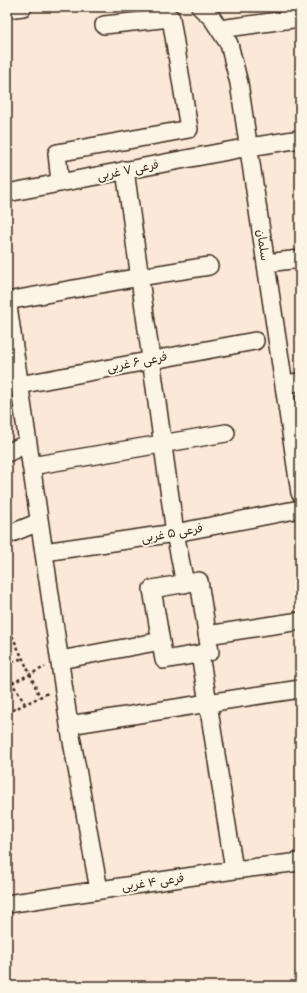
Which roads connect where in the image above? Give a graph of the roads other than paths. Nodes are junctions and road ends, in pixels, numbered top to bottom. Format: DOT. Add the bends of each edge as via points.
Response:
graph roads {
  1 [pos="23,7"];
  2 [pos="200,7"];
  3 [pos="7,9"];
  4 [pos="300,18"];
  5 [pos="104,25"];
  6 [pos="220,29"];
  7 [pos="300,139"];
  8 [pos="249,147"];
  9 [pos="125,170"];
  10 [pos="60,183"];
  11 [pos="7,193"];
  12 [pos="300,259"];
  13 [pos="266,263"];
  14 [pos="209,266"];
  15 [pos="140,277"];
  16 [pos="7,300"];
  17 [pos="255,341"];
  18 [pos="151,360"];
  19 [pos="12,367"];
  20 [pos="292,383"];
  21 [pos="20,385"];
  22 [pos="226,433"];
  23 [pos="28,442"];
  24 [pos="163,443"];
  25 [pos="7,452"];
  26 [pos="31,466"];
  27 [pos="300,493"];
  28 [pos="300,508"];
  29 [pos="39,522"];
  30 [pos="176,533"];
  31 [pos="7,535"];
  32 [pos="44,552"];
  33 [pos="185,584"];
  34 [pos="300,621"];
  35 [pos="207,635"];
  36 [pos="161,641"];
  37 [pos="200,654"];
  38 [pos="60,660"];
  39 [pos="300,689"];
  40 [pos="208,703"];
  41 [pos="69,725"];
  42 [pos="300,862"];
  43 [pos="234,870"];
  44 [pos="99,890"];
  45 [pos="7,904"];
  1 -- 3 [label="street"];
  2 -- 6 [label="street, سلمان"];
  4 -- 6 [label="street"];
  5 -- 10 [label="street" via="171,18 189,129 57,153"];
  6 -- 8 [label="street, سلمان" via="229,44 239,83"];
  7 -- 8 [label="street, فرعی ۷ غربی"];
  8 -- 9 [label="street, فرعی ۷ غربی"];
  8 -- 13 [label="street, سلمان"];
  9 -- 10 [label="street, فرعی ۷ غربی"];
  9 -- 15 [label="street"];
  10 -- 11 [label="street, فرعی ۷ غربی"];
  12 -- 13 [label="street"];
  13 -- 20 [label="street, سلمان"];
  14 -- 15 [label="street"];
  15 -- 16 [label="street"];
  15 -- 18 [label="street"];
  16 -- 19 [label="street"];
  17 -- 18 [label="street, فرعی ۶ غربی"];
  18 -- 21 [label="street, فرعی ۶ غربی"];
  18 -- 24 [label="street"];
  19 -- 21 [label="street"];
  20 -- 27 [label="street, سلمان"];
  21 -- 23 [label="street"];
  22 -- 24 [label="street"];
  23 -- 25 [label="street"];
  23 -- 26 [label="street"];
  24 -- 26 [label="street"];
  24 -- 30 [label="street"];
  26 -- 29 [label="street"];
  28 -- 30 [label="street, فرعی ۵ غربی"];
  29 -- 31 [label="street"];
  29 -- 32 [label="street"];
  30 -- 32 [label="street, فرعی ۵ غربی"];
  30 -- 33 [label="street"];
  32 -- 38 [label="street"];
  33 -- 35 [label="street" via="200,581"];
  33 -- 36 [label="street" via="152,589"];
  34 -- 35 [label="street"];
  35 -- 37 [label="street" via="210,652"];
  36 -- 37 [label="street" via="164,660"];
  36 -- 38 [label="street"];
  37 -- 40 [label="street"];
  38 -- 41 [label="street"];
  39 -- 40 [label="street"];
  40 -- 41 [label="street"];
  40 -- 43 [label="street"];
  41 -- 44 [label="street"];
  42 -- 43 [label="street, فرعی ۴ غربی"];
  43 -- 44 [label="street, فرعی ۴ غربی"];
  44 -- 45 [label="street, فرعی ۴ غربی"];
}
